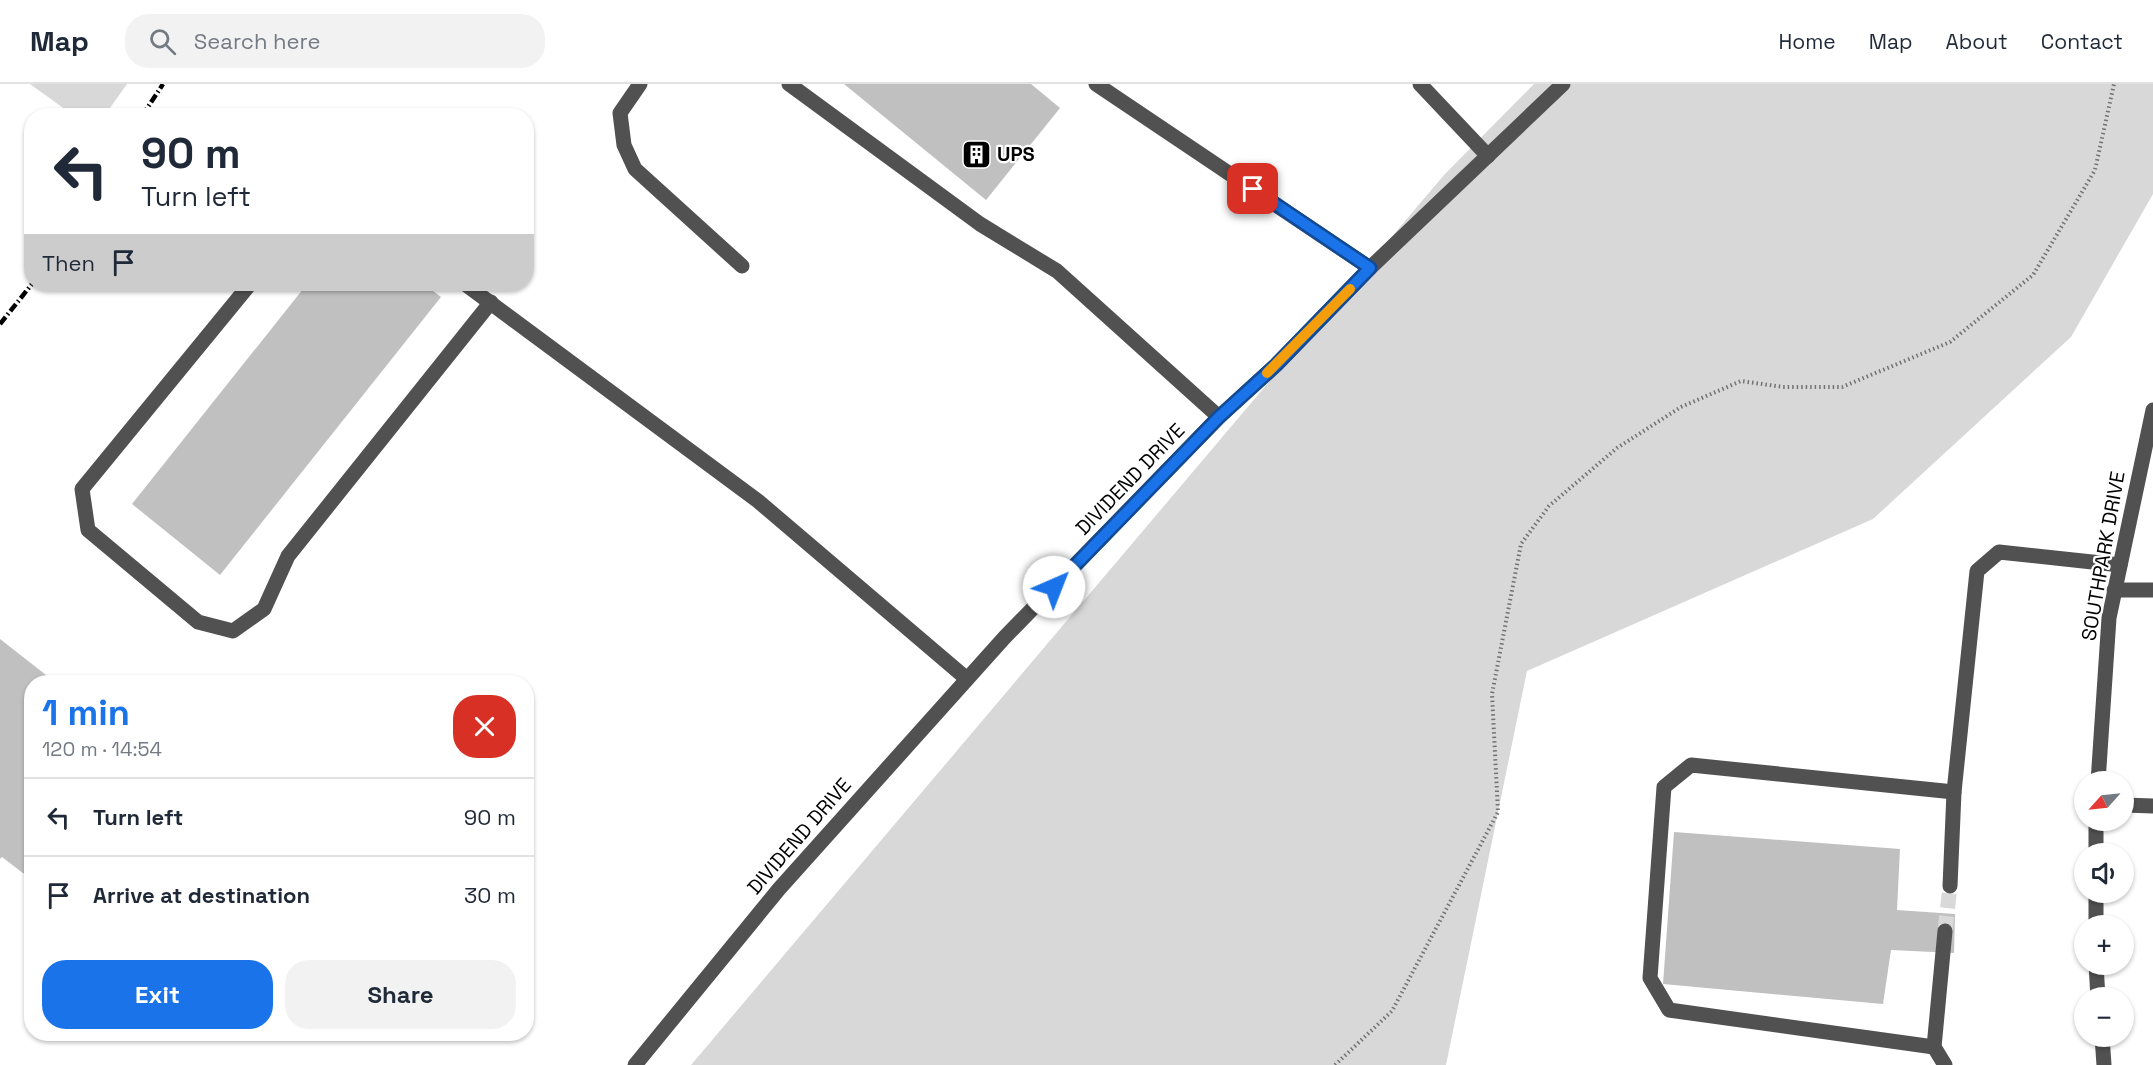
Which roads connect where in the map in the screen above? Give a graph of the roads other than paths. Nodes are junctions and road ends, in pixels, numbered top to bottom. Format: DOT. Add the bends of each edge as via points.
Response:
graph roads {
  1 [pos="640,84"];
  2 [pos="789,84"];
  3 [pos="1096,84"];
  4 [pos="1420,84"];
  5 [pos="1563,84"];
  6 [pos="1488,156"];
  7 [pos="742,267"];
  8 [pos="1370,268"];
  9 [pos="244,291"];
  10 [pos="475,291"];
  11 [pos="491,302"];
  12 [pos="2153,410"];
  13 [pos="1219,417"];
  14 [pos="2120,565"];
  15 [pos="2114,590"];
  16 [pos="2153,590"];
  17 [pos="968,679"];
  18 [pos="2099,771"];
  19 [pos="1954,792"];
  20 [pos="2134,805"];
  21 [pos="2153,806"];
  22 [pos="1950,886"];
  23 [pos="1945,931"];
  24 [pos="1934,1047"];
  25 [pos="2103,1047"];
  26 [pos="635,1065"];
  27 [pos="1945,1065"];
  28 [pos="2104,1065"];
  1 -- 7 [label="street" via="620,113 624,145 635,169"];
  2 -- 13 [label="street" via="980,224 1056,271"];
  3 -- 8 [label="street"];
  4 -- 6 [label="street"];
  5 -- 6 [label="street, DIVIDEND DRIVE"];
  6 -- 8 [label="street, DIVIDEND DRIVE"];
  8 -- 13 [label="street, DIVIDEND DRIVE" via="1276,365"];
  9 -- 11 [label="street" via="82,489 88,530 198,622 233,631 264,609 288,556"];
  10 -- 11 [label="street"];
  11 -- 17 [label="street" via="758,501"];
  12 -- 14 [label="street, SOUTHPARK DRIVE"];
  13 -- 17 [label="street, DIVIDEND DRIVE"];
  14 -- 15 [label="street, SOUTHPARK DRIVE"];
  14 -- 19 [label="street" via="1999,552 1977,571"];
  15 -- 16 [label="street"];
  15 -- 18 [label="street, SOUTHPARK DRIVE"];
  17 -- 26 [label="street, DIVIDEND DRIVE" via="779,889"];
  19 -- 22 [label="street"];
  19 -- 24 [label="street" via="1691,765 1664,787 1650,978 1669,1010"];
  20 -- 21 [label="street"];
  23 -- 24 [label="street"];
  24 -- 27 [label="street"];
  25 -- 28 [label="street"];
}
